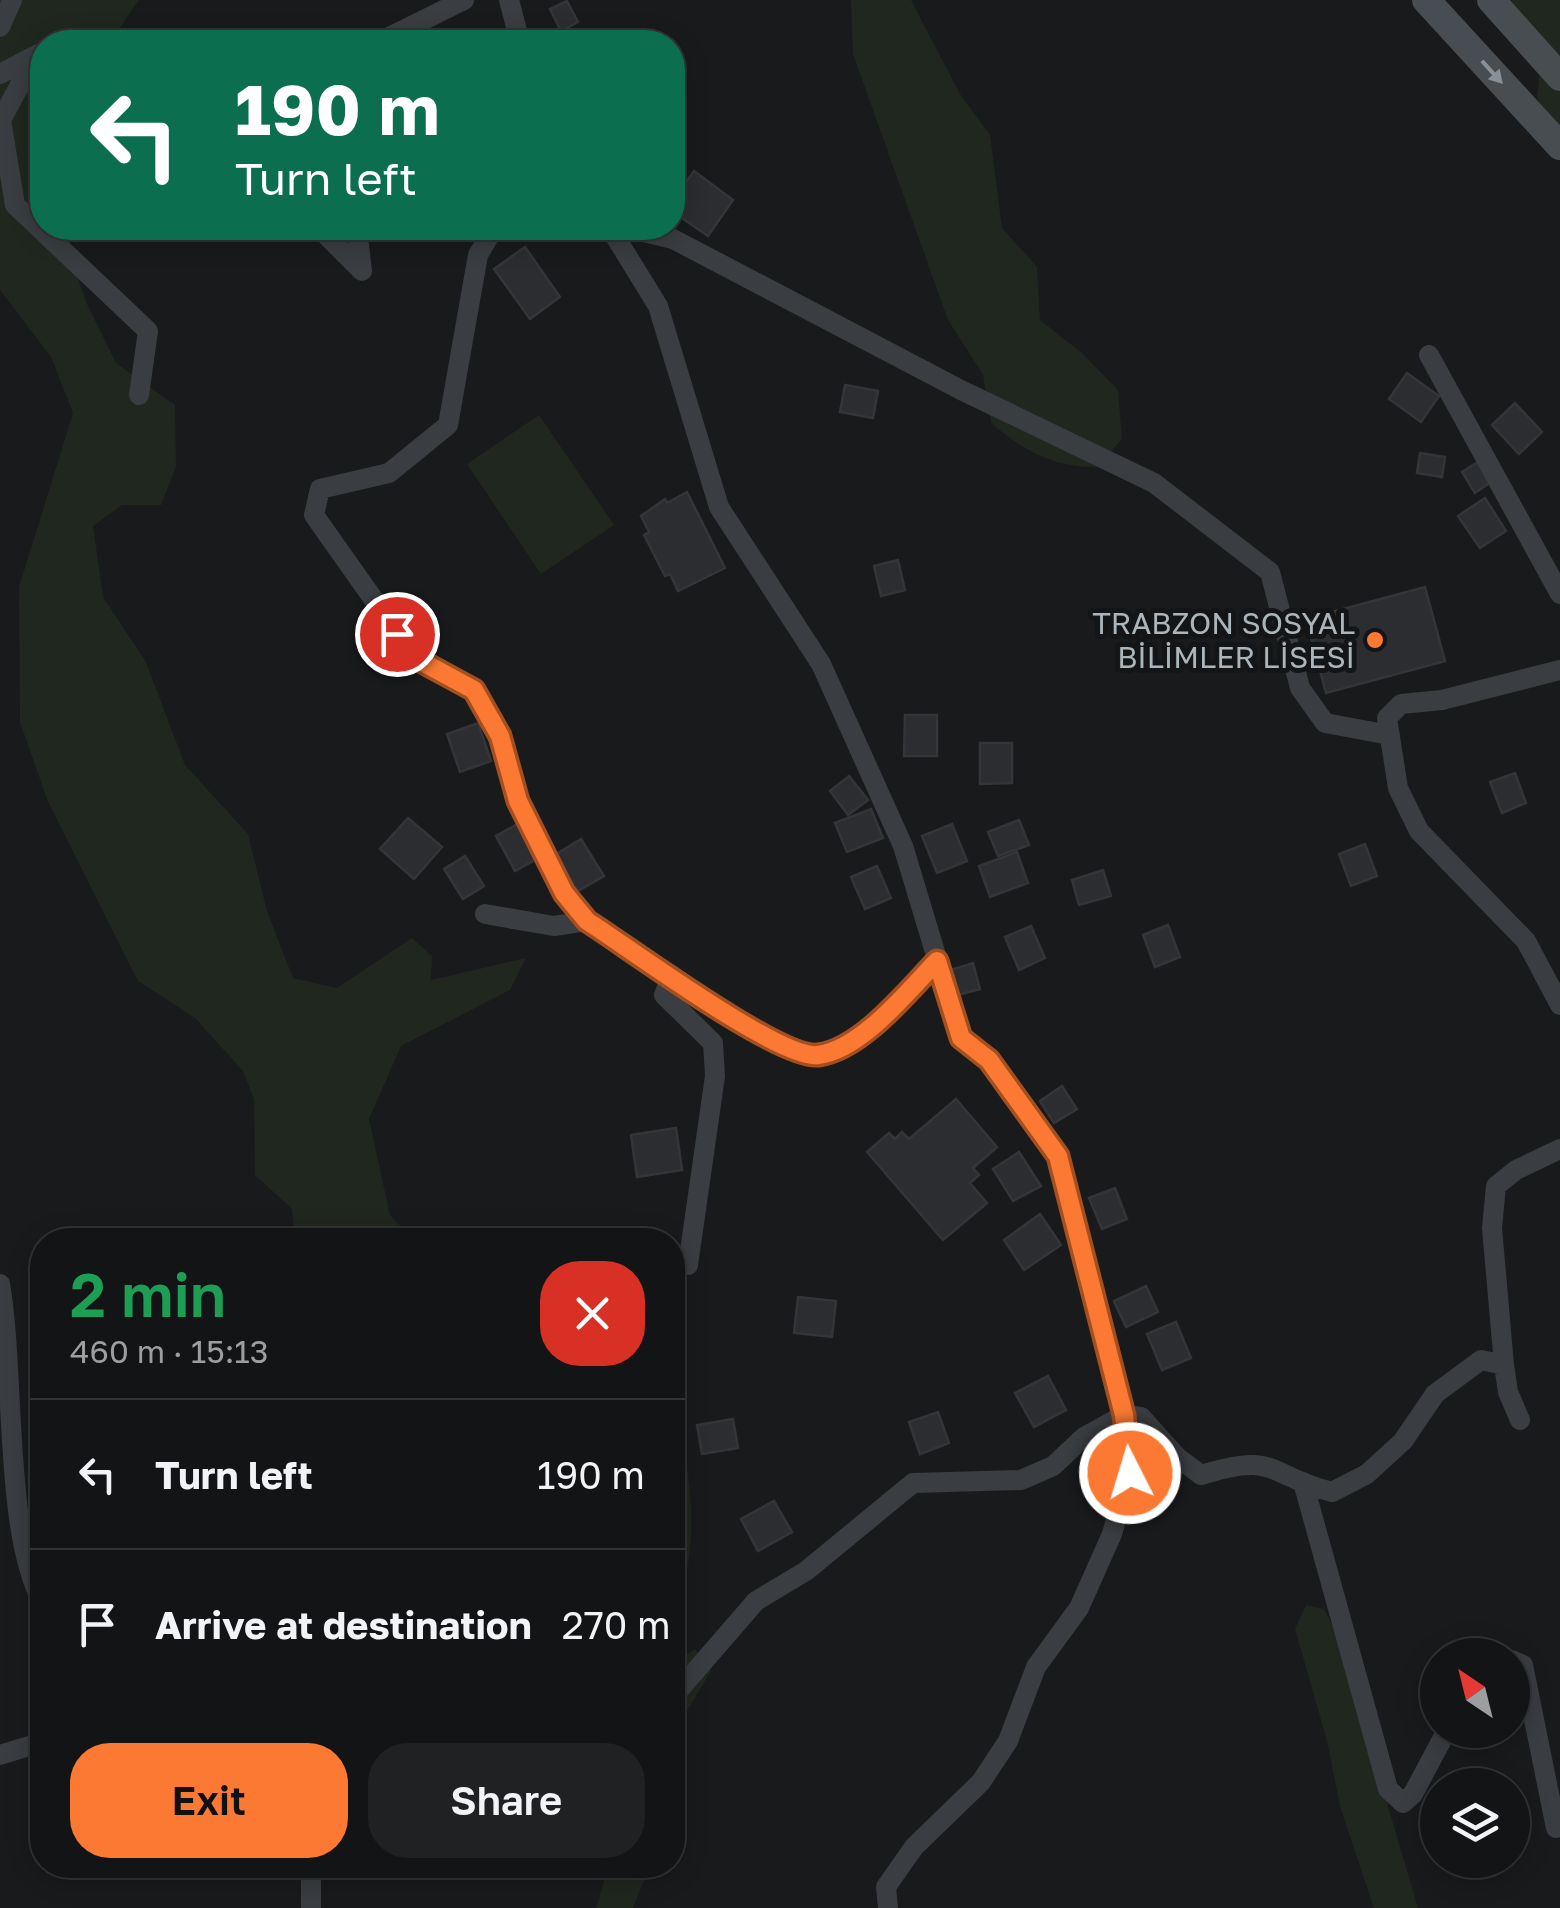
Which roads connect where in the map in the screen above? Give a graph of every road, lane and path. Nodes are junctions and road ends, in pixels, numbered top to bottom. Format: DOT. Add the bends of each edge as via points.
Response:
graph roads {
  1 [pos="12,0"];
  2 [pos="464,0"];
  3 [pos="509,0"];
  4 [pos="1426,0"];
  5 [pos="1491,0"];
  6 [pos="0,27"];
  7 [pos="403,30"];
  8 [pos="517,30"];
  9 [pos="30,59"];
  10 [pos="30,70"];
  11 [pos="0,74"];
  12 [pos="1560,77"];
  13 [pos="1560,146"];
  14 [pos="30,220"];
  15 [pos="51,240"];
  16 [pos="330,240"];
  17 [pos="358,240"];
  18 [pos="487,240"];
  19 [pos="617,240"];
  20 [pos="674,240"];
  21 [pos="1428,355"];
  22 [pos="138,395"];
  23 [pos="1560,594"];
  24 [pos="1560,670"];
  25 [pos="1390,735"];
  26 [pos="485,914"];
  27 [pos="587,921"];
  28 [pos="937,961"];
  29 [pos="672,975"];
  30 [pos="1560,1005"];
  31 [pos="1560,1149"];
  32 [pos="688,1265"];
  33 [pos="0,1284"];
  34 [pos="1504,1365"];
  35 [pos="1124,1415"];
  36 [pos="1520,1420"];
  37 [pos="1303,1482"];
  38 [pos="30,1579"];
  39 [pos="685,1683"];
  40 [pos="1530,1700"];
  41 [pos="30,1745"];
  42 [pos="1437,1748"];
  43 [pos="0,1754"];
  44 [pos="1556,1828"];
  45 [pos="311,1878"];
  46 [pos="312,1908"];
  47 [pos="888,1908"];
  1 -- 6 [label="street"];
  2 -- 7 [label="street"];
  3 -- 8 [label="street"];
  4 -- 13 [label="main road, one-way"];
  5 -- 12 [label="main road"];
  9 -- 11 [label="street"];
  10 -- 14 [label="street" via="1,120 15,206"];
  15 -- 22 [label="street" via="148,331"];
  16 -- 17 [label="street" via="362,271"];
  18 -- 27 [label="street" via="478,255 448,425 389,472 320,489 314,515 415,658 474,690 500,736 518,801 564,893"];
  19 -- 28 [label="street" via="658,306 719,506 821,664 903,846"];
  20 -- 25 [label="street" via="1154,482 1270,572 1300,688 1325,723"];
  21 -- 23 [label="street"];
  24 -- 25 [label="street" via="1402,704 1387,718"];
  25 -- 30 [label="street" via="1398,788 1419,831 1526,941"];
  26 -- 27 [label="street" via="554,926"];
  27 -- 29 [label="street"];
  28 -- 29 [label="street" via="874,1023 816,1056 770,1042"];
  28 -- 35 [label="street" via="961,1038 989,1060 1058,1156"];
  29 -- 32 [label="street" via="664,995 713,1042 714,1059"];
  31 -- 34 [label="street" via="1496,1186 1492,1228"];
  33 -- 38 [label="street"];
  34 -- 36 [label="street"];
  34 -- 37 [label="street" via="1482,1360 1435,1394 1403,1441 1367,1474 1332,1492"];
  35 -- 37 [label="street" via="1141,1417 1201,1476 1243,1462 1280,1468"];
  35 -- 39 [label="street" via="1084,1437 1054,1466 1021,1480 914,1483 806,1570 756,1601"];
  35 -- 47 [label="street" via="1130,1473 1079,1608 1036,1667 1008,1741 982,1782 914,1848 886,1887"];
  37 -- 42 [label="street" via="1388,1789 1403,1803"];
  40 -- 44 [label="street"];
  41 -- 43 [label="street"];
  45 -- 46 [label="street"];
}
